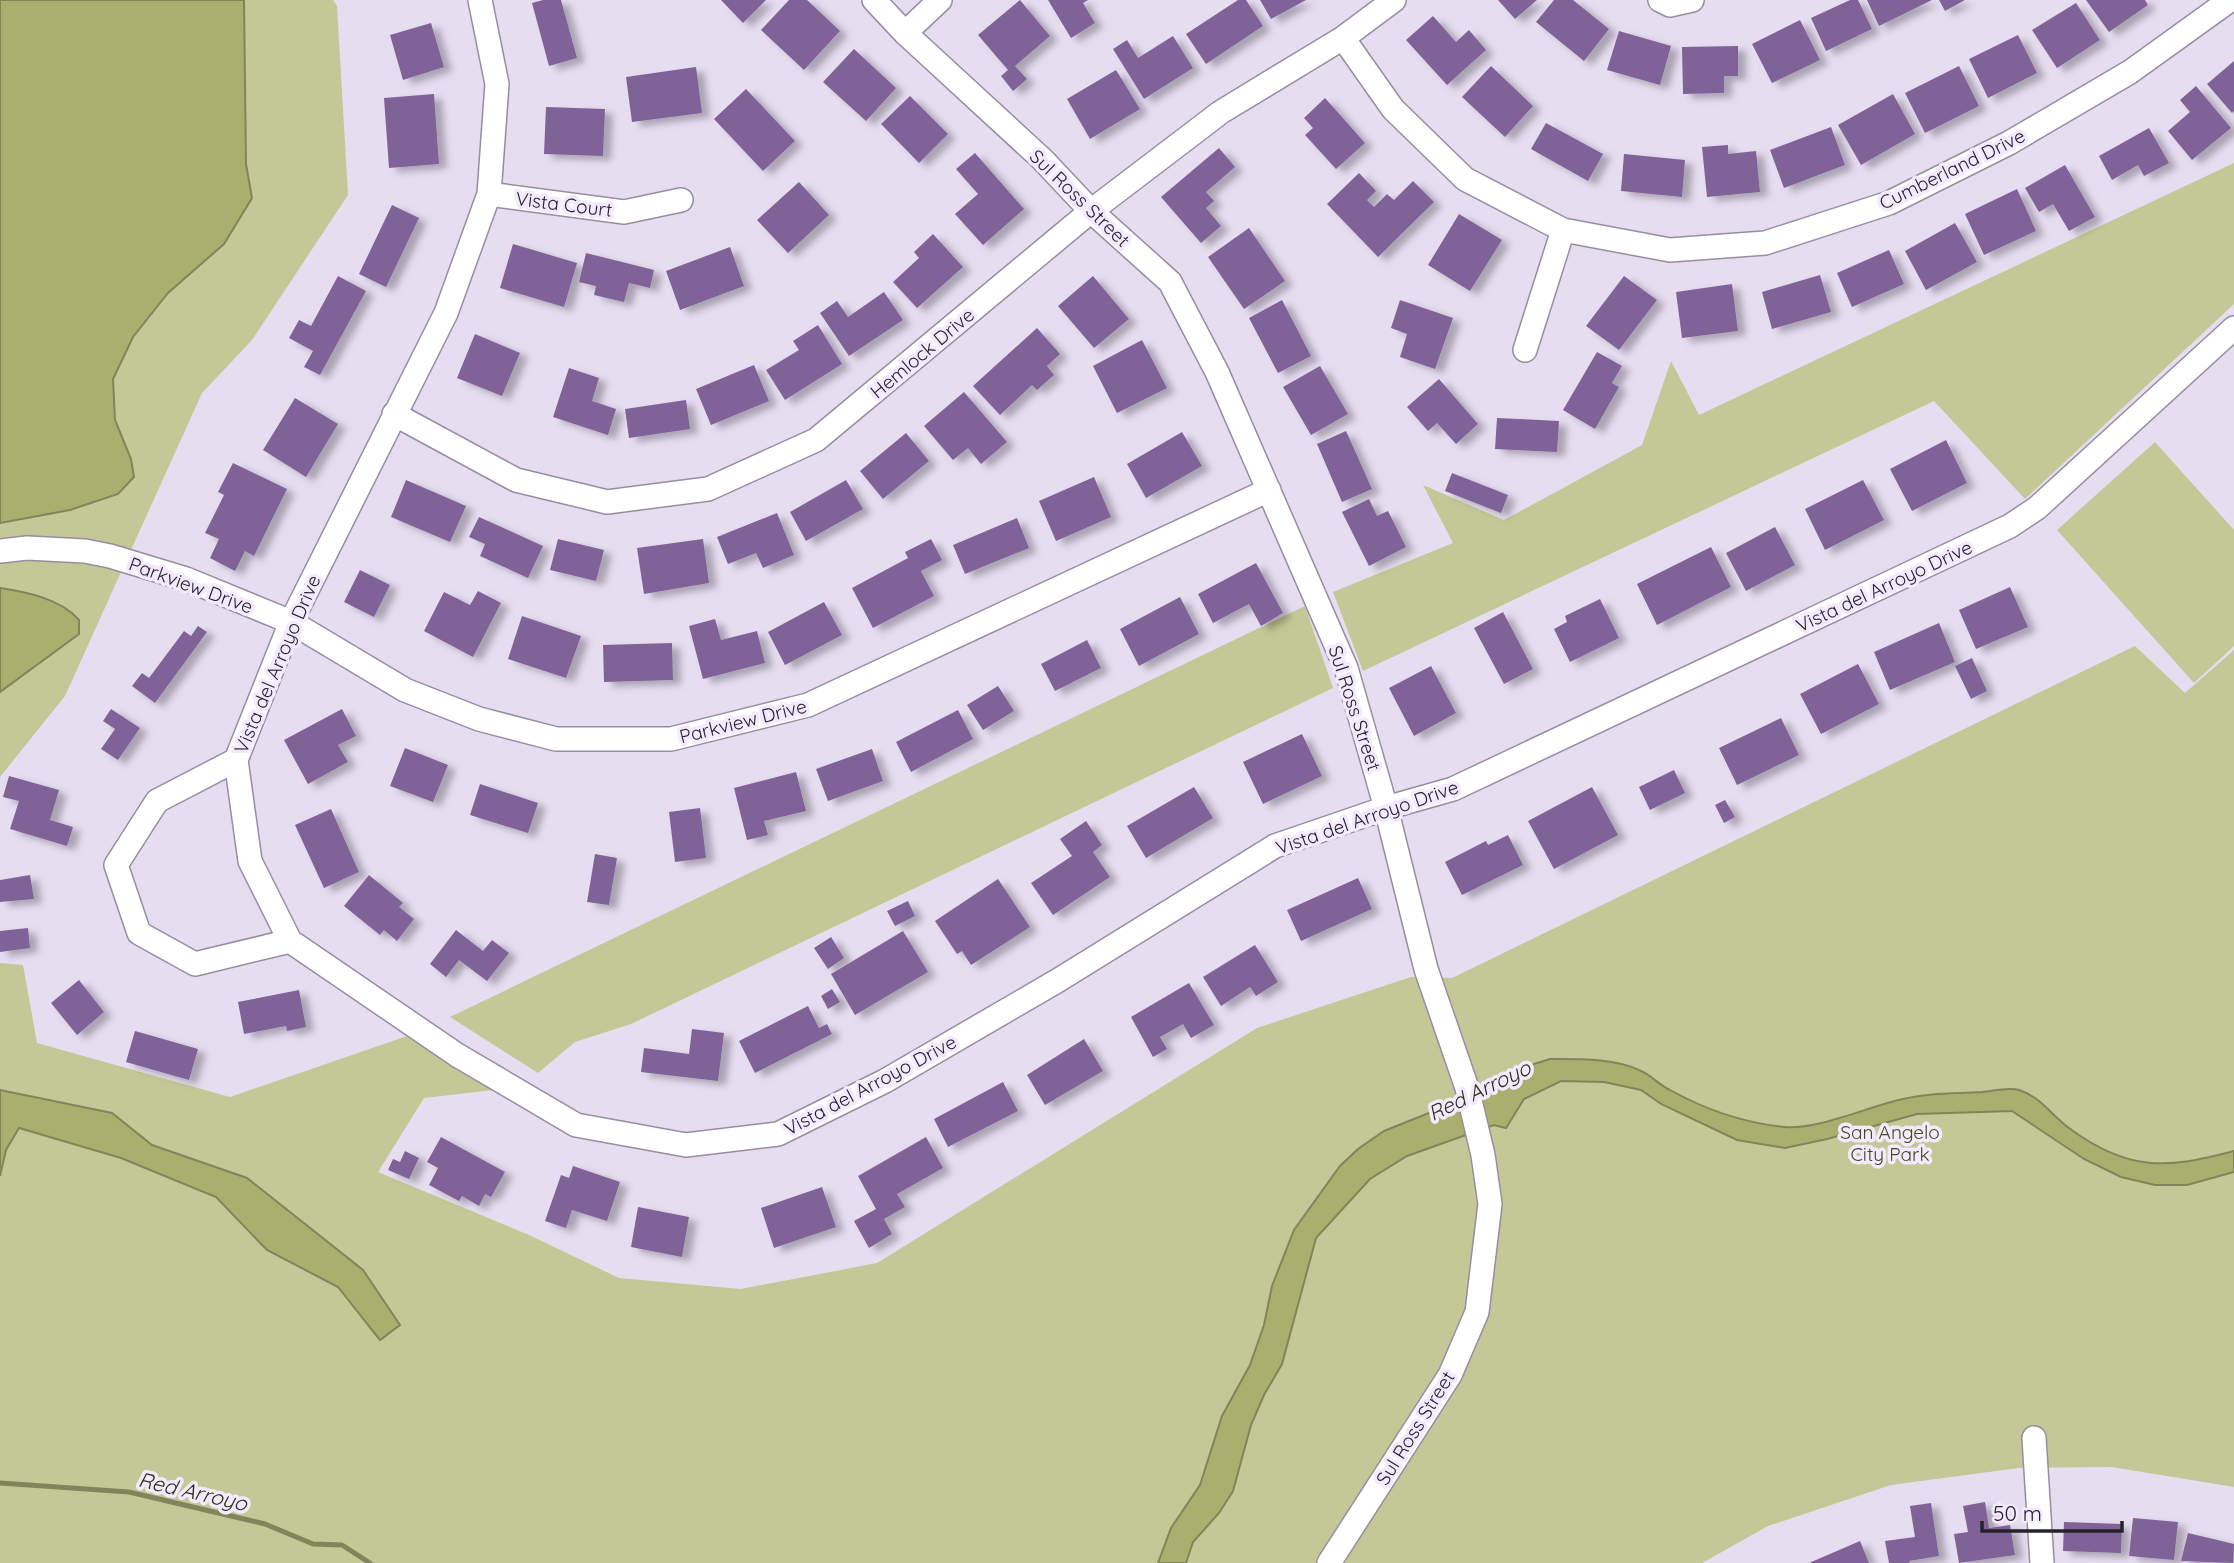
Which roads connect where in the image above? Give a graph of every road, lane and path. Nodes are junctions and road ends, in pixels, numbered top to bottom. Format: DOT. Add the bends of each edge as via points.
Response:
graph roads {
  1 [pos="480,0"];
  2 [pos="874,0"];
  3 [pos="940,0"];
  4 [pos="1394,0"];
  5 [pos="1660,0"];
  6 [pos="1692,0"];
  7 [pos="2230,0"];
  8 [pos="905,33"];
  9 [pos="1343,38"];
  10 [pos="489,194"];
  11 [pos="681,200"];
  12 [pos="1091,211"];
  13 [pos="1563,230"];
  14 [pos="2234,328"];
  15 [pos="1525,350"];
  16 [pos="394,414"];
  17 [pos="1269,490"];
  18 [pos="0,551"];
  19 [pos="291,622"];
  20 [pos="236,760"];
  21 [pos="1385,808"];
  22 [pos="290,941"];
  23 [pos="2034,1438"];
  24 [pos="1329,1563"];
  25 [pos="2042,1563"];
  1 -- 10 [label="street, Vista del Arroyo Drive" via="497,84"];
  2 -- 8 [label="street, Sul Ross Street"];
  3 -- 8 [label="street"];
  4 -- 9 [label="street, Hemlock Drive"];
  5 -- 6 [label="street" via="1670,5"];
  7 -- 13 [label="street, Cumberland Drive" via="2108,85 2009,143 1889,203 1765,243 1670,250"];
  8 -- 12 [label="street, Sul Ross Street"];
  9 -- 12 [label="street, Hemlock Drive" via="1221,111"];
  9 -- 13 [label="street, Cumberland Drive" via="1393,109 1465,179"];
  10 -- 11 [label="street, Vista Court" via="624,212"];
  10 -- 16 [label="street, Vista del Arroyo Drive" via="446,313"];
  12 -- 16 [label="street, Hemlock Drive" via="816,440 708,489 607,502 516,480"];
  12 -- 17 [label="street, Sul Ross Street" via="1170,282 1217,372"];
  13 -- 15 [label="street"];
  14 -- 21 [label="street, Vista del Arroyo Drive" via="2037,508 2010,526 1453,789"];
  16 -- 19 [label="street, Vista del Arroyo Drive"];
  17 -- 19 [label="street, Parkview Drive" via="808,705 671,739 556,739 479,719 405,690"];
  17 -- 21 [label="street, Sul Ross Street" via="1346,668"];
  18 -- 19 [label="street, Parkview Drive" via="55,549 110,556 186,579"];
  19 -- 20 [label="street, Vista del Arroyo Drive"];
  20 -- 22 [label="street, Vista del Arroyo Drive" via="250,861"];
  20 -- 22 [label="street" via="157,801 116,865 139,933 195,964"];
  21 -- 22 [label="street, Vista del Arroyo Drive" via="1275,846 885,1081 778,1134 686,1145 576,1125 457,1055"];
  21 -- 24 [label="street, Sul Ross Street" via="1426,969 1467,1088 1490,1204 1477,1312 1450,1375"];
  23 -- 25 [label="street"];
}
